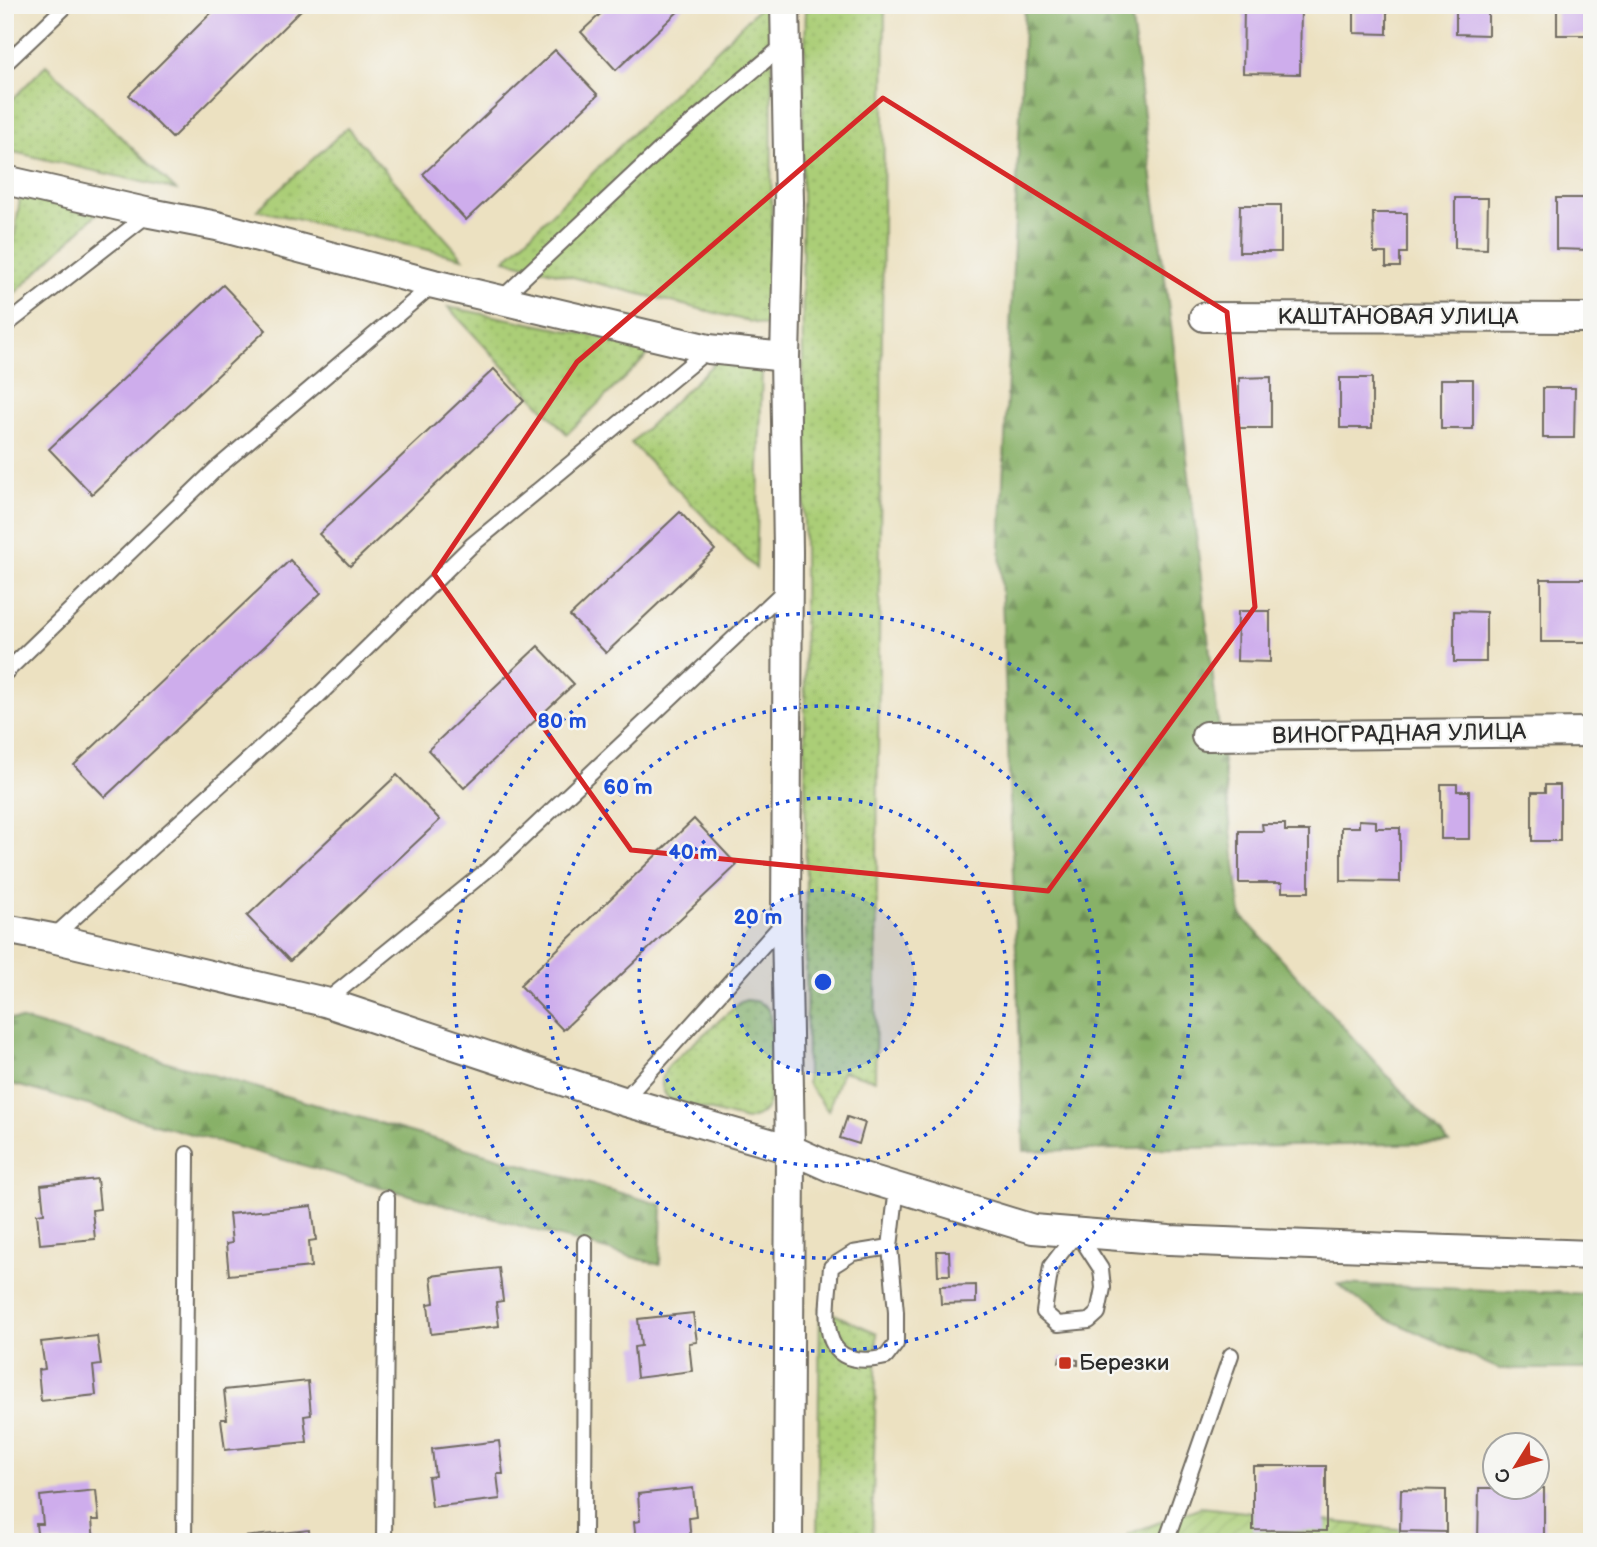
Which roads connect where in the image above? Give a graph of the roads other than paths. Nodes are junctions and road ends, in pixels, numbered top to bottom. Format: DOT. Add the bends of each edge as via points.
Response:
graph roads {
  1 [pos="67,5"];
  2 [pos="785,5"];
  3 [pos="5,64"];
  4 [pos="5,180"];
  5 [pos="150,214"];
  6 [pos="434,284"];
  7 [pos="500,299"];
  8 [pos="1204,317"];
  9 [pos="1592,318"];
  10 [pos="5,327"];
  11 [pos="709,349"];
  12 [pos="785,357"];
  13 [pos="788,588"];
  14 [pos="5,673"];
  15 [pos="1592,732"];
  16 [pos="1206,736"];
  17 [pos="786,920"];
  18 [pos="5,929"];
  19 [pos="52,938"];
  20 [pos="325,1002"];
  21 [pos="623,1101"];
  22 [pos="790,1149"];
  23 [pos="187,1154"];
  24 [pos="897,1187"];
  25 [pos="387,1198"];
  26 [pos="1077,1232"];
  27 [pos="585,1242"];
  28 [pos="890,1247"];
  29 [pos="1592,1255"];
  30 [pos="1231,1355"];
  31 [pos="184,1542"];
  32 [pos="384,1542"];
  33 [pos="584,1542"];
  34 [pos="788,1542"];
  35 [pos="1166,1542"];
  1 -- 3 [label="lane"];
  2 -- 7 [label="lane" via="784,45 666,144"];
  2 -- 12 [label="street" via="789,202"];
  4 -- 5 [label="street"];
  5 -- 6 [label="street" via="217,226"];
  5 -- 10 [label="lane"];
  6 -- 7 [label="street"];
  6 -- 14 [label="lane" via="217,468"];
  7 -- 11 [label="street"];
  8 -- 9 [label="street, КАШТАНОВАЯ УЛИЦА"];
  11 -- 12 [label="street"];
  11 -- 19 [label="lane" via="472,545 317,697"];
  12 -- 13 [label="street"];
  13 -- 17 [label="street"];
  13 -- 20 [label="lane" via="497,862"];
  15 -- 16 [label="street, ВИНОГРАДНАЯ УЛИЦА"];
  17 -- 21 [label="lane"];
  17 -- 22 [label="street"];
  18 -- 19 [label="street"];
  19 -- 20 [label="street"];
  20 -- 21 [label="street"];
  21 -- 22 [label="street"];
  22 -- 24 [label="street" via="830,1167"];
  22 -- 34 [label="street"];
  23 -- 31 [label="lane"];
  24 -- 26 [label="street" via="1033,1229"];
  24 -- 28 [label="lane"];
  25 -- 32 [label="lane"];
  26 -- 26 [label="lane" via="1051,1266 1044,1312 1058,1324 1089,1321 1098,1313 1101,1269"];
  26 -- 29 [label="street" via="1169,1240"];
  27 -- 33 [label="lane"];
  28 -- 28 [label="lane" via="853,1253 831,1267 826,1319 832,1343 846,1357 865,1362 886,1357 896,1344"];
  30 -- 35 [label="lane"];
}
